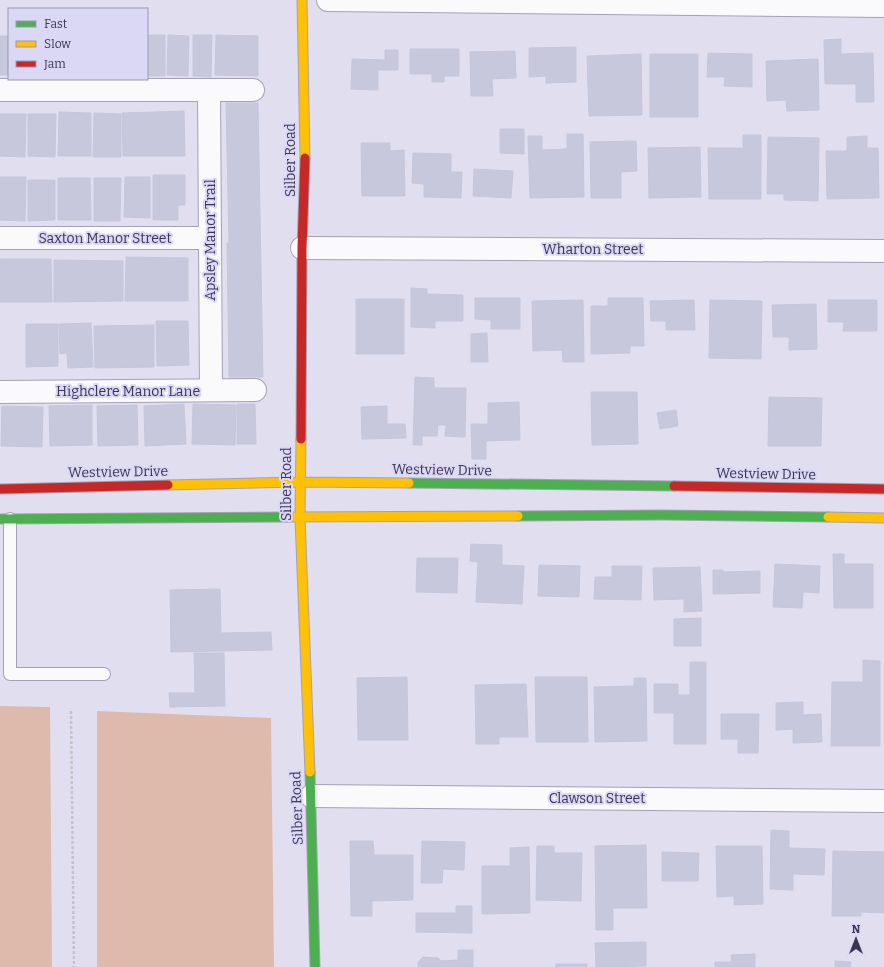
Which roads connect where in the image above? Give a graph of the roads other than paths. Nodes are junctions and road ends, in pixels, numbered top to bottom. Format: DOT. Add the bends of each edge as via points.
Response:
graph roads {
  1 [pos="302,0"];
  2 [pos="328,0"];
  3 [pos="884,6"];
  4 [pos="0,90"];
  5 [pos="209,90"];
  6 [pos="253,90"];
  7 [pos="0,238"];
  8 [pos="210,238"];
  9 [pos="302,248"];
  10 [pos="884,251"];
  11 [pos="211,390"];
  12 [pos="255,390"];
  13 [pos="0,392"];
  14 [pos="300,482"];
  15 [pos="0,489"];
  16 [pos="884,489"];
  17 [pos="300,518"];
  18 [pos="884,518"];
  19 [pos="5,519"];
  20 [pos="104,674"];
  21 [pos="311,796"];
  22 [pos="884,801"];
  23 [pos="315,967"];
  1 -- 9 [label="main road, Silber Road" via="305,160"];
  2 -- 3 [label="street"];
  4 -- 5 [label="street"];
  5 -- 6 [label="street"];
  5 -- 8 [label="street, Apsley Manor Trail"];
  7 -- 8 [label="street, Saxton Manor Street"];
  8 -- 11 [label="street, Apsley Manor Trail"];
  9 -- 10 [label="street, Wharton Street"];
  9 -- 14 [label="main road, Silber Road"];
  11 -- 12 [label="street, Highclere Manor Lane"];
  11 -- 13 [label="street, Highclere Manor Lane"];
  14 -- 15 [label="main road, Westview Drive"];
  14 -- 16 [label="main road, Westview Drive" via="664,490"];
  14 -- 17 [label="main road, Silber Road"];
  17 -- 18 [label="main road" via="663,512"];
  17 -- 19 [label="main road"];
  17 -- 21 [label="main road, Silber Road"];
  19 -- 20 [label="lane" via="10,674"];
  21 -- 22 [label="street, Clawson Street"];
  21 -- 23 [label="main road, Silber Road"];
}
